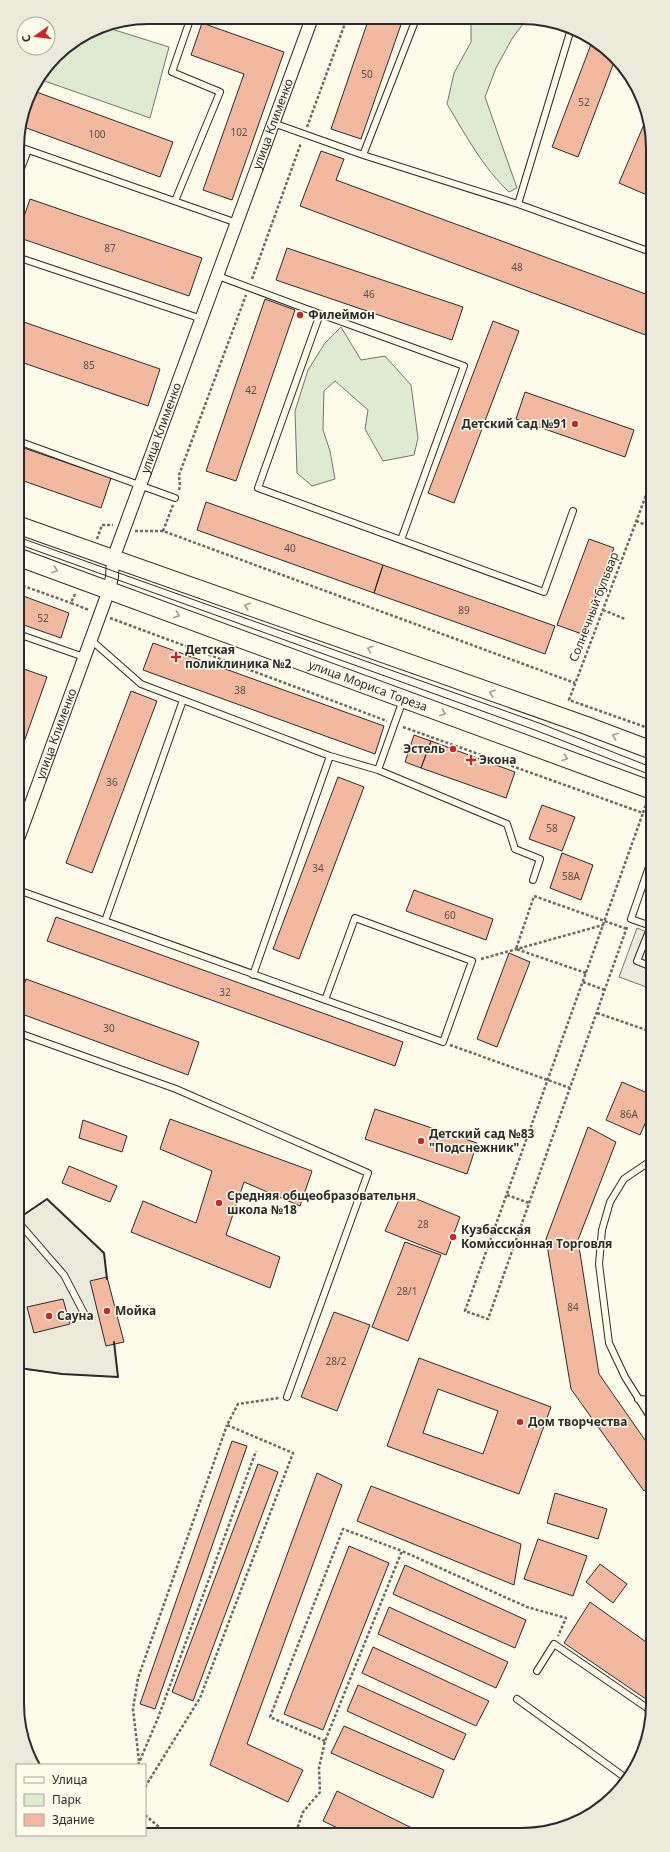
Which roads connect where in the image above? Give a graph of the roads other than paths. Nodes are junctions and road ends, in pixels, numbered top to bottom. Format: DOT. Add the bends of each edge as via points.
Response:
graph roads {
  1 [pos="189,24"];
  2 [pos="310,24"];
  3 [pos="414,24"];
  4 [pos="569,33"];
  5 [pos="273,123"];
  6 [pos="24,149"];
  7 [pos="28,150"];
  8 [pos="363,155"];
  9 [pos="24,161"];
  10 [pos="175,201"];
  11 [pos="518,204"];
  12 [pos="237,223"];
  13 [pos="646,250"];
  14 [pos="24,259"];
  15 [pos="218,276"];
  16 [pos="320,314"];
  17 [pos="202,320"];
  18 [pos="24,443"];
  19 [pos="140,485"];
  20 [pos="175,498"];
  21 [pos="573,510"];
  22 [pos="24,527"];
  23 [pos="401,540"];
  24 [pos="24,559"];
  25 [pos="113,559"];
  26 [pos="109,590"];
  27 [pos="24,637"];
  28 [pos="91,640"];
  29 [pos="84,656"];
  30 [pos="404,698"];
  31 [pos="183,700"];
  32 [pos="646,748"];
  33 [pos="330,756"];
  34 [pos="378,770"];
  35 [pos="646,795"];
  36 [pos="24,821"];
  37 [pos="646,877"];
  38 [pos="533,880"];
  39 [pos="24,892"];
  40 [pos="105,921"];
  41 [pos="646,924"];
  42 [pos="646,939"];
  43 [pos="646,964"];
  44 [pos="253,975"];
  45 [pos="325,1000"];
  46 [pos="24,1035"];
  47 [pos="646,1164"];
  48 [pos="24,1229"];
  49 [pos="86,1317"];
  50 [pos="287,1397"];
  51 [pos="638,1399"];
  52 [pos="646,1400"];
  53 [pos="646,1411"];
  54 [pos="537,1671"];
  55 [pos="518,1699"];
  56 [pos="646,1707"];
  57 [pos="623,1775"];
  1 -- 10 [label="lane" via="172,72 220,92"];
  2 -- 5 [label="street, улица Клименко"];
  3 -- 8 [label="lane"];
  4 -- 11 [label="lane"];
  5 -- 8 [label="lane"];
  5 -- 12 [label="street, улица Клименко"];
  6 -- 7 [label="lane"];
  7 -- 9 [label="lane"];
  7 -- 10 [label="lane"];
  8 -- 11 [label="lane"];
  10 -- 12 [label="lane"];
  11 -- 13 [label="lane"];
  12 -- 15 [label="street, улица Клименко"];
  14 -- 17 [label="lane"];
  15 -- 16 [label="lane"];
  15 -- 17 [label="street, улица Клименко"];
  16 -- 23 [label="lane" via="258,488"];
  16 -- 23 [label="lane" via="464,366"];
  17 -- 19 [label="street, улица Клименко"];
  18 -- 19 [label="lane"];
  19 -- 20 [label="lane"];
  19 -- 25 [label="street, улица Клименко"];
  21 -- 23 [label="lane" via="544,592"];
  22 -- 25 [label="street"];
  24 -- 26 [label="street, улица Мориса Тореза, one-way"];
  25 -- 26 [label="street, улица Клименко"];
  32 -- 25 [label="street, one-way"];
  26 -- 28 [label="street, улица Клименко"];
  26 -- 30 [label="street, улица Мориса Тореза, one-way"];
  27 -- 29 [label="lane"];
  28 -- 29 [label="street, улица Клименко"];
  28 -- 31 [label="lane" via="141,684"];
  29 -- 36 [label="street, улица Клименко"];
  30 -- 34 [label="lane"];
  30 -- 35 [label="street, улица Мориса Тореза, one-way"];
  31 -- 33 [label="lane"];
  31 -- 40 [label="lane"];
  33 -- 34 [label="lane"];
  33 -- 44 [label="lane"];
  34 -- 38 [label="lane" via="507,824 515,849 540,859"];
  37 -- 41 [label="lane" via="630,918"];
  39 -- 40 [label="lane"];
  40 -- 44 [label="lane"];
  42 -- 43 [label="lane" via="638,961"];
  44 -- 45 [label="lane"];
  45 -- 45 [label="lane" via="355,918 472,961 443,1042"];
  46 -- 50 [label="lane" via="176,1090 368,1173"];
  47 -- 51 [label="lane" via="624,1178 610,1202 602,1230 599,1264 609,1343"];
  48 -- 49 [label="lane" via="64,1275"];
  51 -- 52 [label="lane"];
  51 -- 53 [label="lane"];
  54 -- 56 [label="lane" via="554,1644"];
  55 -- 57 [label="lane"];
}
